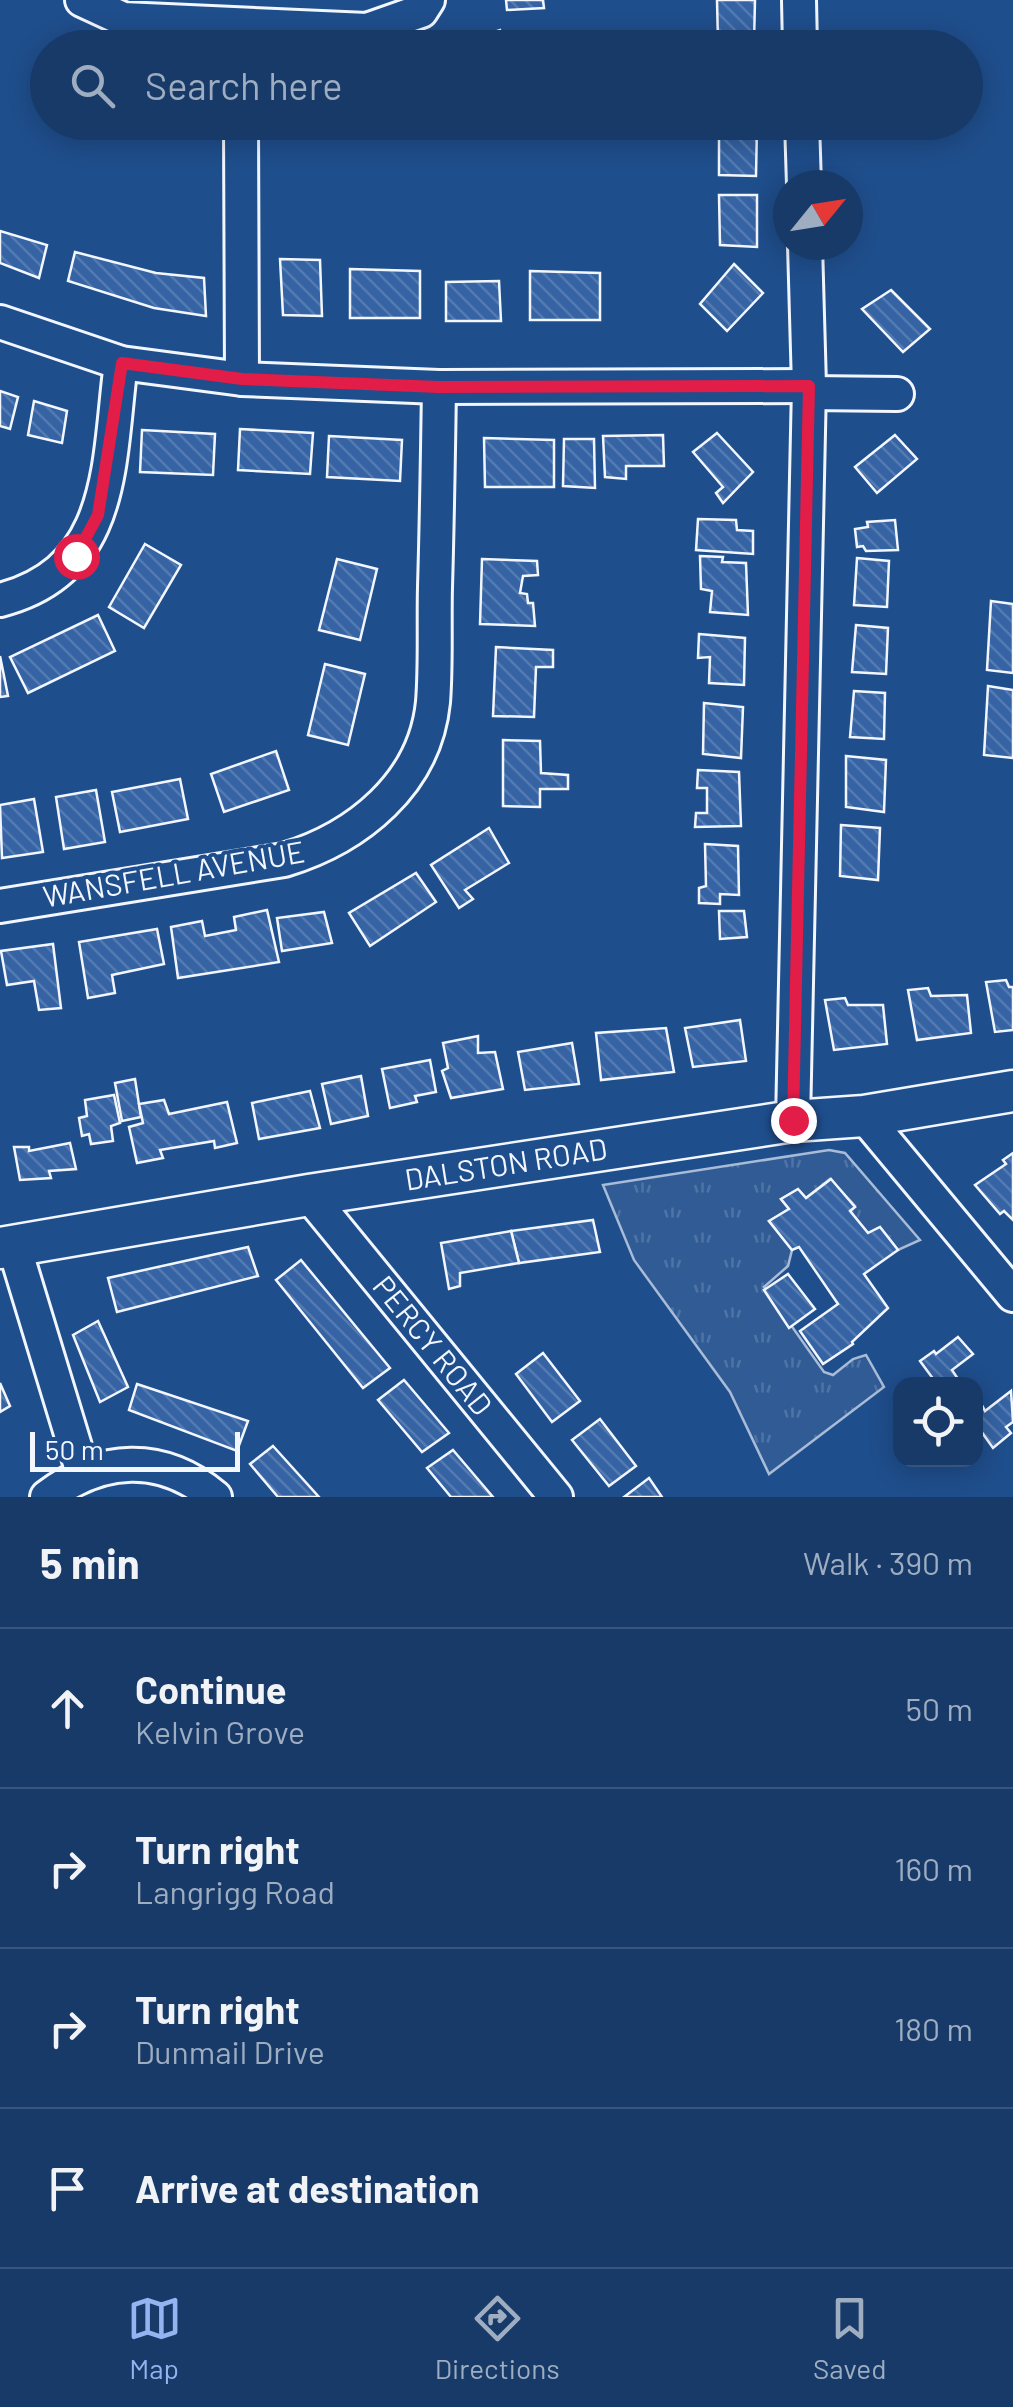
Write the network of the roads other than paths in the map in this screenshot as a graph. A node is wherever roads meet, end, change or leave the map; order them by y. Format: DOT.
graph roads {
  1 [pos="82,0"];
  2 [pos="428,0"];
  3 [pos="799,0"];
  4 [pos="199,30"];
  5 [pos="367,30"];
  6 [pos="800,30"];
  7 [pos="241,140"];
  8 [pos="803,140"];
  9 [pos="804,170"];
  10 [pos="805,260"];
  11 [pos="0,322"];
  12 [pos="122,363"];
  13 [pos="242,379"];
  14 [pos="439,387"];
  15 [pos="809,390"];
  16 [pos="896,394"];
  17 [pos="0,600"];
  18 [pos="0,906"];
  19 [pos="1013,1090"];
  20 [pos="864,1116"];
  21 [pos="793,1120"];
  22 [pos="309,1195"];
  23 [pos="7,1247"];
  24 [pos="1013,1296"];
  25 [pos="84,1473"];
  26 [pos="47,1497"];
  27 [pos="215,1497"];
  28 [pos="556,1497"];
  1 -- 4 [label="street"];
  2 -- 5 [label="street"];
  3 -- 6 [label="street"];
  7 -- 13 [label="street"];
  8 -- 9 [label="street"];
  10 -- 15 [label="street"];
  11 -- 12 [label="street"];
  12 -- 13 [label="street"];
  12 -- 17 [label="street"];
  13 -- 14 [label="street"];
  14 -- 15 [label="street"];
  14 -- 18 [label="street, WANSFELL AVENUE"];
  15 -- 16 [label="street"];
  15 -- 21 [label="street"];
  19 -- 20 [label="main road, DALSTON ROAD"];
  20 -- 21 [label="main road, DALSTON ROAD"];
  20 -- 24 [label="street"];
  21 -- 22 [label="main road, DALSTON ROAD"];
  22 -- 23 [label="main road, DALSTON ROAD"];
  22 -- 28 [label="street, PERCY ROAD"];
  23 -- 25 [label="street"];
  25 -- 26 [label="street"];
  25 -- 27 [label="street"];
}
